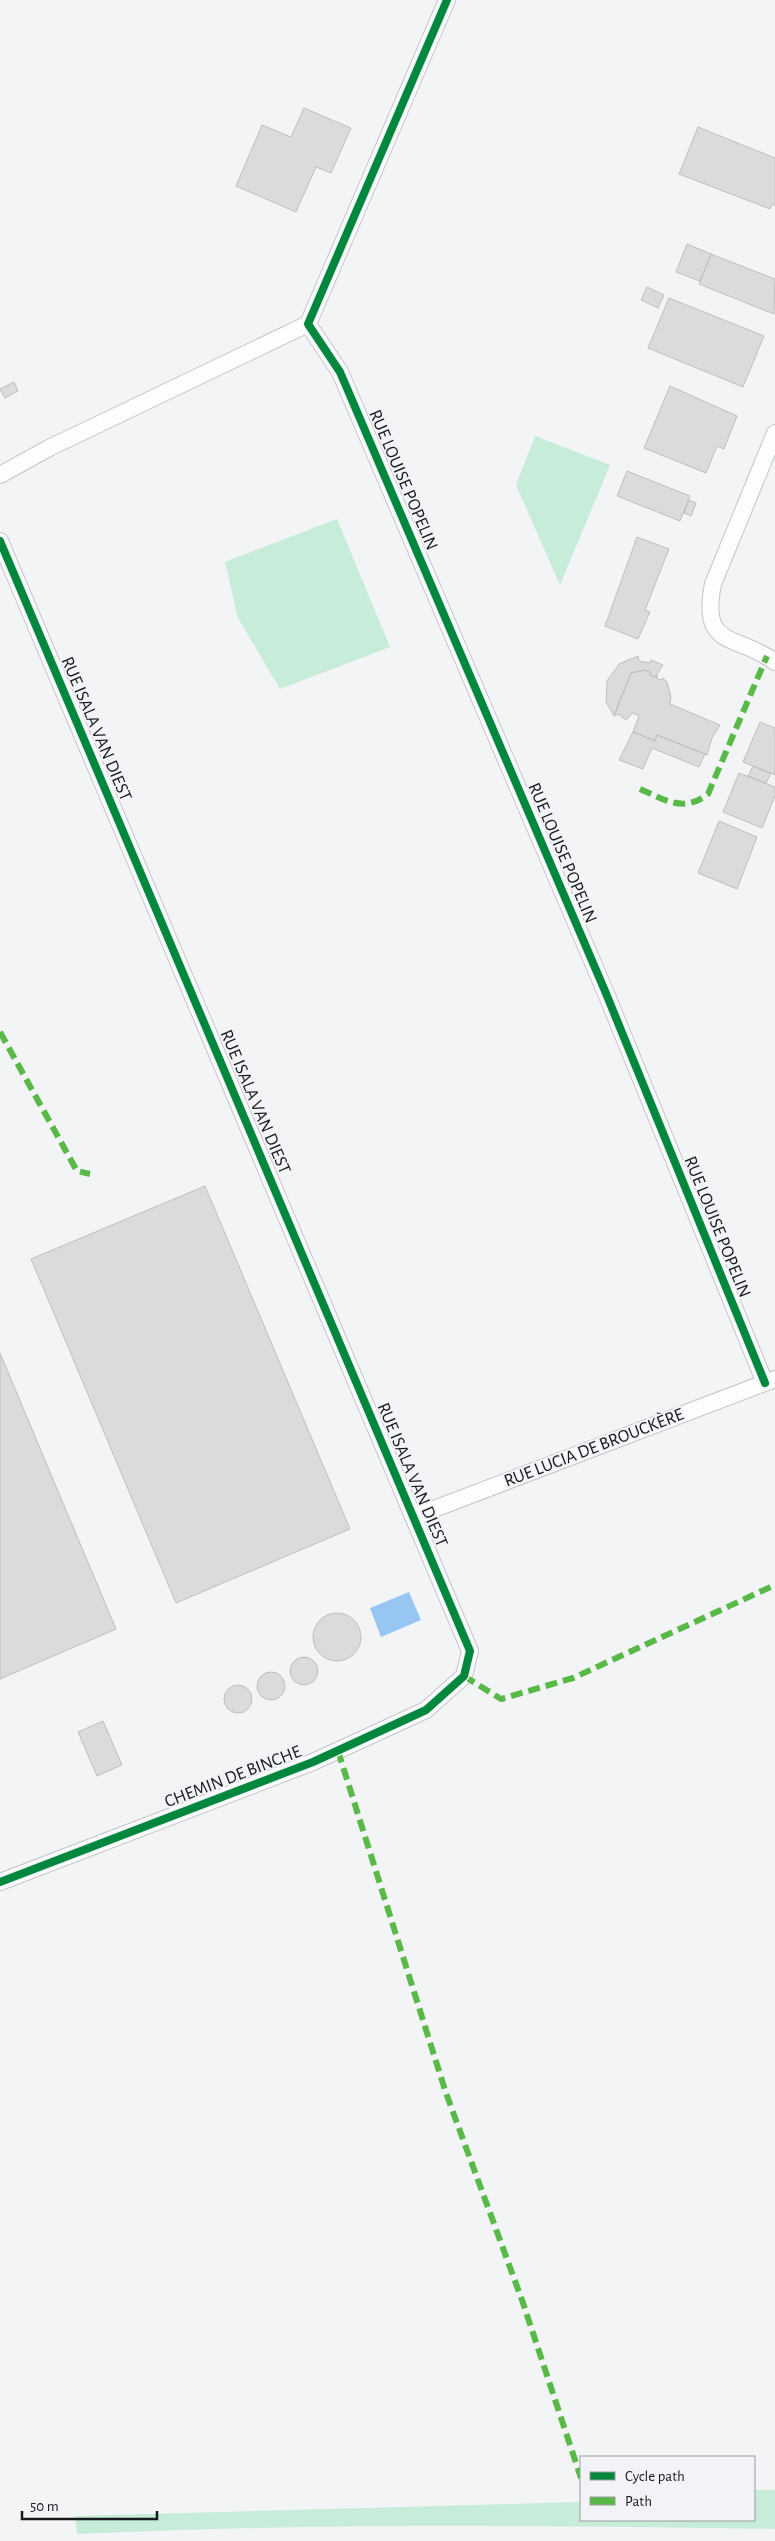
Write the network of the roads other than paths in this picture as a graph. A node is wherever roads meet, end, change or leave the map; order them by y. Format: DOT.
graph roads {
  1 [pos="447,0"];
  2 [pos="308,324"];
  3 [pos="775,433"];
  4 [pos="0,475"];
  5 [pos="0,541"];
  6 [pos="775,662"];
  7 [pos="770,1381"];
  8 [pos="413,1517"];
  9 [pos="464,1676"];
  10 [pos="0,1882"];
  1 -- 2 [label="street"];
  2 -- 4 [label="street"];
  2 -- 7 [label="street, RUE LOUISE POPELIN"];
  3 -- 6 [label="street"];
  5 -- 8 [label="street, RUE ISALA VAN DIEST"];
  7 -- 8 [label="street, RUE LUCIA DE BROUCKÈRE"];
  8 -- 9 [label="street, RUE ISALA VAN DIEST"];
  9 -- 10 [label="street, CHEMIN DE BINCHE"];
}
